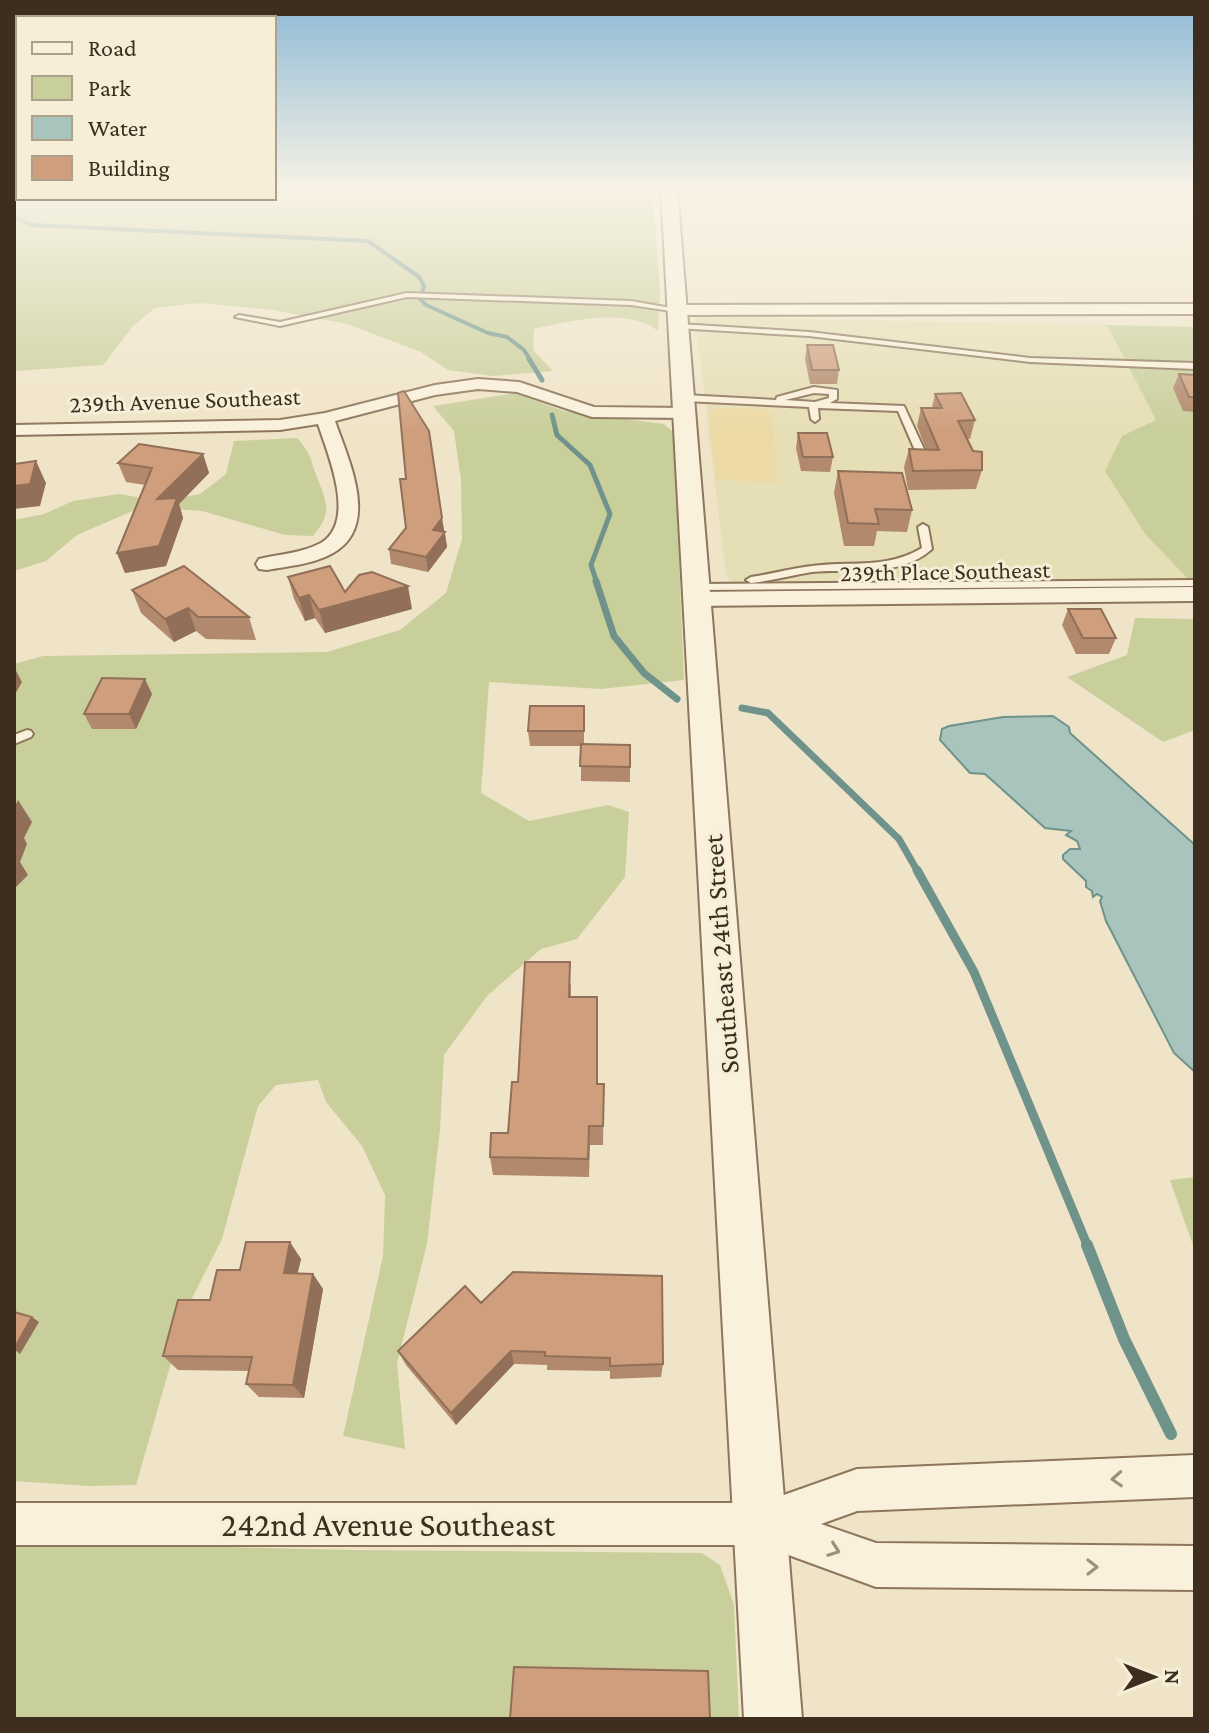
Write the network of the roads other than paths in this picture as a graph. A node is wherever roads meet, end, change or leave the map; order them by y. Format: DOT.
graph roads {
  1 [pos="675,270"];
  2 [pos="1195,309"];
  3 [pos="239,317"];
  4 [pos="678,318"];
  5 [pos="1195,366"];
  6 [pos="776,401"];
  7 [pos="684,406"];
  8 [pos="813,406"];
  9 [pos="325,418"];
  10 [pos="815,419"];
  11 [pos="14,430"];
  12 [pos="925,462"];
  13 [pos="923,527"];
  14 [pos="267,564"];
  15 [pos="1195,583"];
  16 [pos="696,589"];
  17 [pos="1195,594"];
  18 [pos="27,734"];
  19 [pos="14,740"];
  20 [pos="1195,1476"];
  21 [pos="14,1524"];
  22 [pos="761,1524"];
  23 [pos="1195,1568"];
  24 [pos="773,1719"];
  1 -- 4 [label="street, Southeast 24th Street"];
  2 -- 4 [label="street"];
  3 -- 4 [label="lane"];
  4 -- 5 [label="lane"];
  4 -- 7 [label="street, Southeast 24th Street"];
  6 -- 7 [label="lane"];
  6 -- 8 [label="lane"];
  6 -- 8 [label="lane"];
  7 -- 9 [label="street, 239th Avenue Southeast"];
  7 -- 16 [label="street, Southeast 24th Street"];
  8 -- 10 [label="lane"];
  8 -- 12 [label="lane"];
  9 -- 11 [label="street, 239th Avenue Southeast"];
  9 -- 14 [label="street"];
  13 -- 16 [label="lane"];
  15 -- 16 [label="lane"];
  16 -- 17 [label="street, 239th Place Southeast"];
  16 -- 22 [label="street, Southeast 24th Street"];
  18 -- 19 [label="lane"];
  20 -- 22 [label="street, 242nd Avenue Southeast, one-way"];
  21 -- 22 [label="street, 242nd Avenue Southeast"];
  22 -- 23 [label="street, 242nd Avenue Southeast, one-way"];
  22 -- 24 [label="street, Southeast 24th Street"];
}
